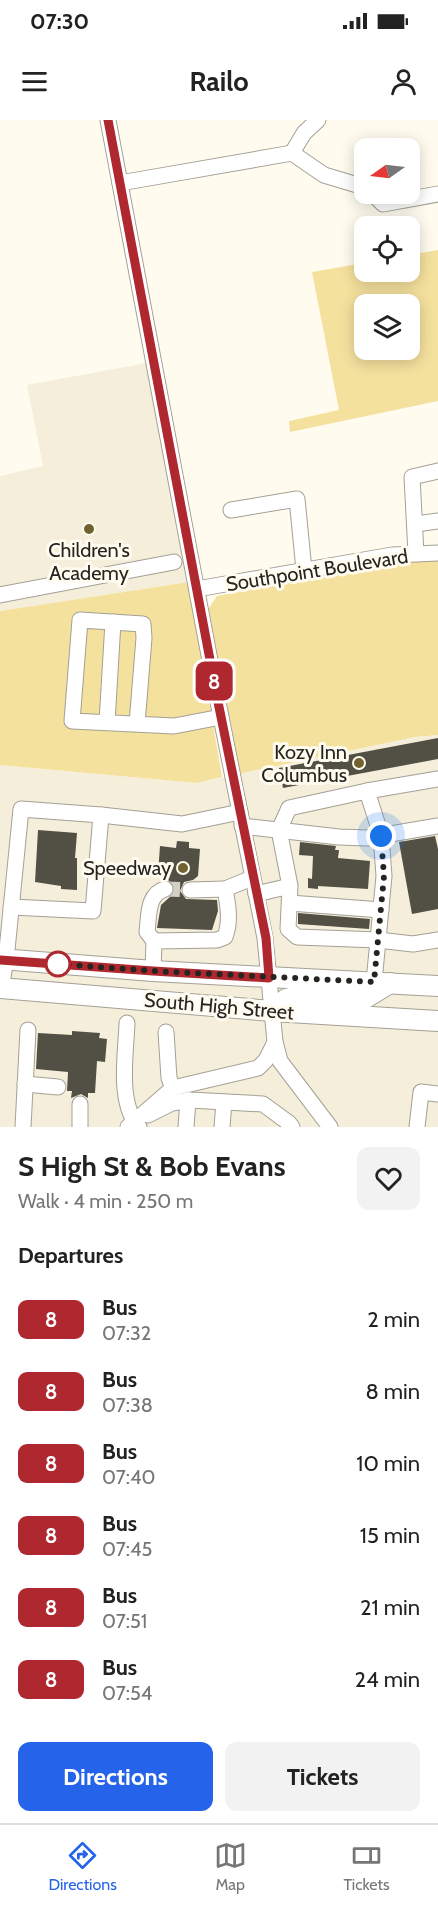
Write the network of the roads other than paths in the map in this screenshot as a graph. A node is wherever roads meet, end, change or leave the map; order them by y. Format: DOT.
graph roads {
  1 [pos="108,120"];
  2 [pos="318,120"];
  3 [pos="292,153"];
  4 [pos="120,183"];
  5 [pos="354,184"];
  6 [pos="438,194"];
  7 [pos="420,197"];
  8 [pos="438,471"];
  9 [pos="231,510"];
  10 [pos="438,521"];
  11 [pos="416,524"];
  12 [pos="438,553"];
  13 [pos="416,554"];
  14 [pos="174,562"];
  15 [pos="304,570"];
  16 [pos="197,589"];
  17 [pos="0,595"];
  18 [pos="113,622"];
  19 [pos="221,717"];
  20 [pos="107,722"];
  21 [pos="137,724"];
  22 [pos="438,779"];
  23 [pos="367,791"];
  24 [pos="101,815"];
  25 [pos="241,819"];
  26 [pos="438,826"];
  27 [pos="279,830"];
  28 [pos="381,836"];
  29 [pos="252,878"];
  30 [pos="290,886"];
  31 [pos="165,889"];
  32 [pos="189,890"];
  33 [pos="225,890"];
  34 [pos="256,894"];
  35 [pos="290,903"];
  36 [pos="11,907"];
  37 [pos="381,910"];
  38 [pos="438,939"];
  39 [pos="378,940"];
  40 [pos="154,941"];
  41 [pos="3,960"];
  42 [pos="153,971"];
  43 [pos="269,978"];
  44 [pos="382,982"];
  45 [pos="438,986"];
  46 [pos="1,988"];
  47 [pos="272,1011"];
  48 [pos="438,1021"];
  49 [pos="127,1023"];
  50 [pos="28,1030"];
  51 [pos="166,1032"];
  52 [pos="275,1042"];
  53 [pos="25,1084"];
  54 [pos="58,1087"];
  55 [pos="173,1088"];
  56 [pos="438,1094"];
  57 [pos="188,1100"];
  58 [pos="224,1102"];
  59 [pos="80,1104"];
  60 [pos="274,1119"];
  61 [pos="134,1125"];
  62 [pos="23,1127"];
  63 [pos="80,1127"];
  64 [pos="186,1127"];
  65 [pos="222,1127"];
  66 [pos="292,1127"];
  67 [pos="330,1127"];
  68 [pos="417,1127"];
  1 -- 4 [label="street"];
  2 -- 3 [label="street"];
  3 -- 4 [label="street"];
  3 -- 5 [label="street"];
  4 -- 16 [label="street"];
  6 -- 7 [label="street"];
  8 -- 11 [label="street"];
  9 -- 15 [label="street"];
  10 -- 11 [label="street"];
  11 -- 13 [label="street"];
  12 -- 13 [label="street, Southpoint Boulevard"];
  13 -- 15 [label="street, Southpoint Boulevard"];
  14 -- 17 [label="street"];
  15 -- 16 [label="street, Southpoint Boulevard"];
  16 -- 19 [label="street"];
  18 -- 20 [label="street"];
  18 -- 20 [label="street"];
  18 -- 21 [label="street"];
  19 -- 21 [label="street"];
  19 -- 25 [label="street"];
  20 -- 21 [label="street"];
  22 -- 23 [label="street"];
  23 -- 27 [label="street"];
  23 -- 28 [label="street"];
  24 -- 25 [label="street"];
  24 -- 36 [label="street"];
  24 -- 36 [label="street"];
  25 -- 27 [label="street"];
  25 -- 29 [label="street"];
  26 -- 28 [label="street"];
  27 -- 28 [label="street"];
  27 -- 30 [label="street"];
  28 -- 37 [label="street"];
  29 -- 33 [label="street"];
  29 -- 34 [label="street"];
  30 -- 34 [label="street"];
  30 -- 35 [label="street"];
  31 -- 40 [label="street"];
  32 -- 33 [label="street"];
  33 -- 40 [label="street"];
  34 -- 43 [label="street"];
  35 -- 37 [label="street"];
  35 -- 39 [label="street"];
  36 -- 41 [label="street"];
  37 -- 39 [label="street"];
  38 -- 39 [label="street"];
  39 -- 44 [label="street"];
  40 -- 42 [label="street"];
  41 -- 42 [label="main road, South High Street"];
  41 -- 46 [label="street"];
  42 -- 43 [label="main road, South High Street"];
  43 -- 44 [label="main road, South High Street"];
  43 -- 47 [label="street"];
  44 -- 45 [label="main road, South High Street"];
  44 -- 47 [label="main road"];
  46 -- 47 [label="main road, South High Street"];
  47 -- 48 [label="main road, South High Street"];
  47 -- 52 [label="street"];
  49 -- 61 [label="street"];
  50 -- 53 [label="street"];
  51 -- 55 [label="street"];
  52 -- 55 [label="street"];
  52 -- 67 [label="street"];
  53 -- 54 [label="street"];
  53 -- 62 [label="street"];
  55 -- 61 [label="street"];
  56 -- 68 [label="street"];
  57 -- 58 [label="street"];
  57 -- 61 [label="street"];
  57 -- 64 [label="street"];
  58 -- 60 [label="street"];
  58 -- 65 [label="street"];
  59 -- 63 [label="street"];
  60 -- 66 [label="street"];
}
